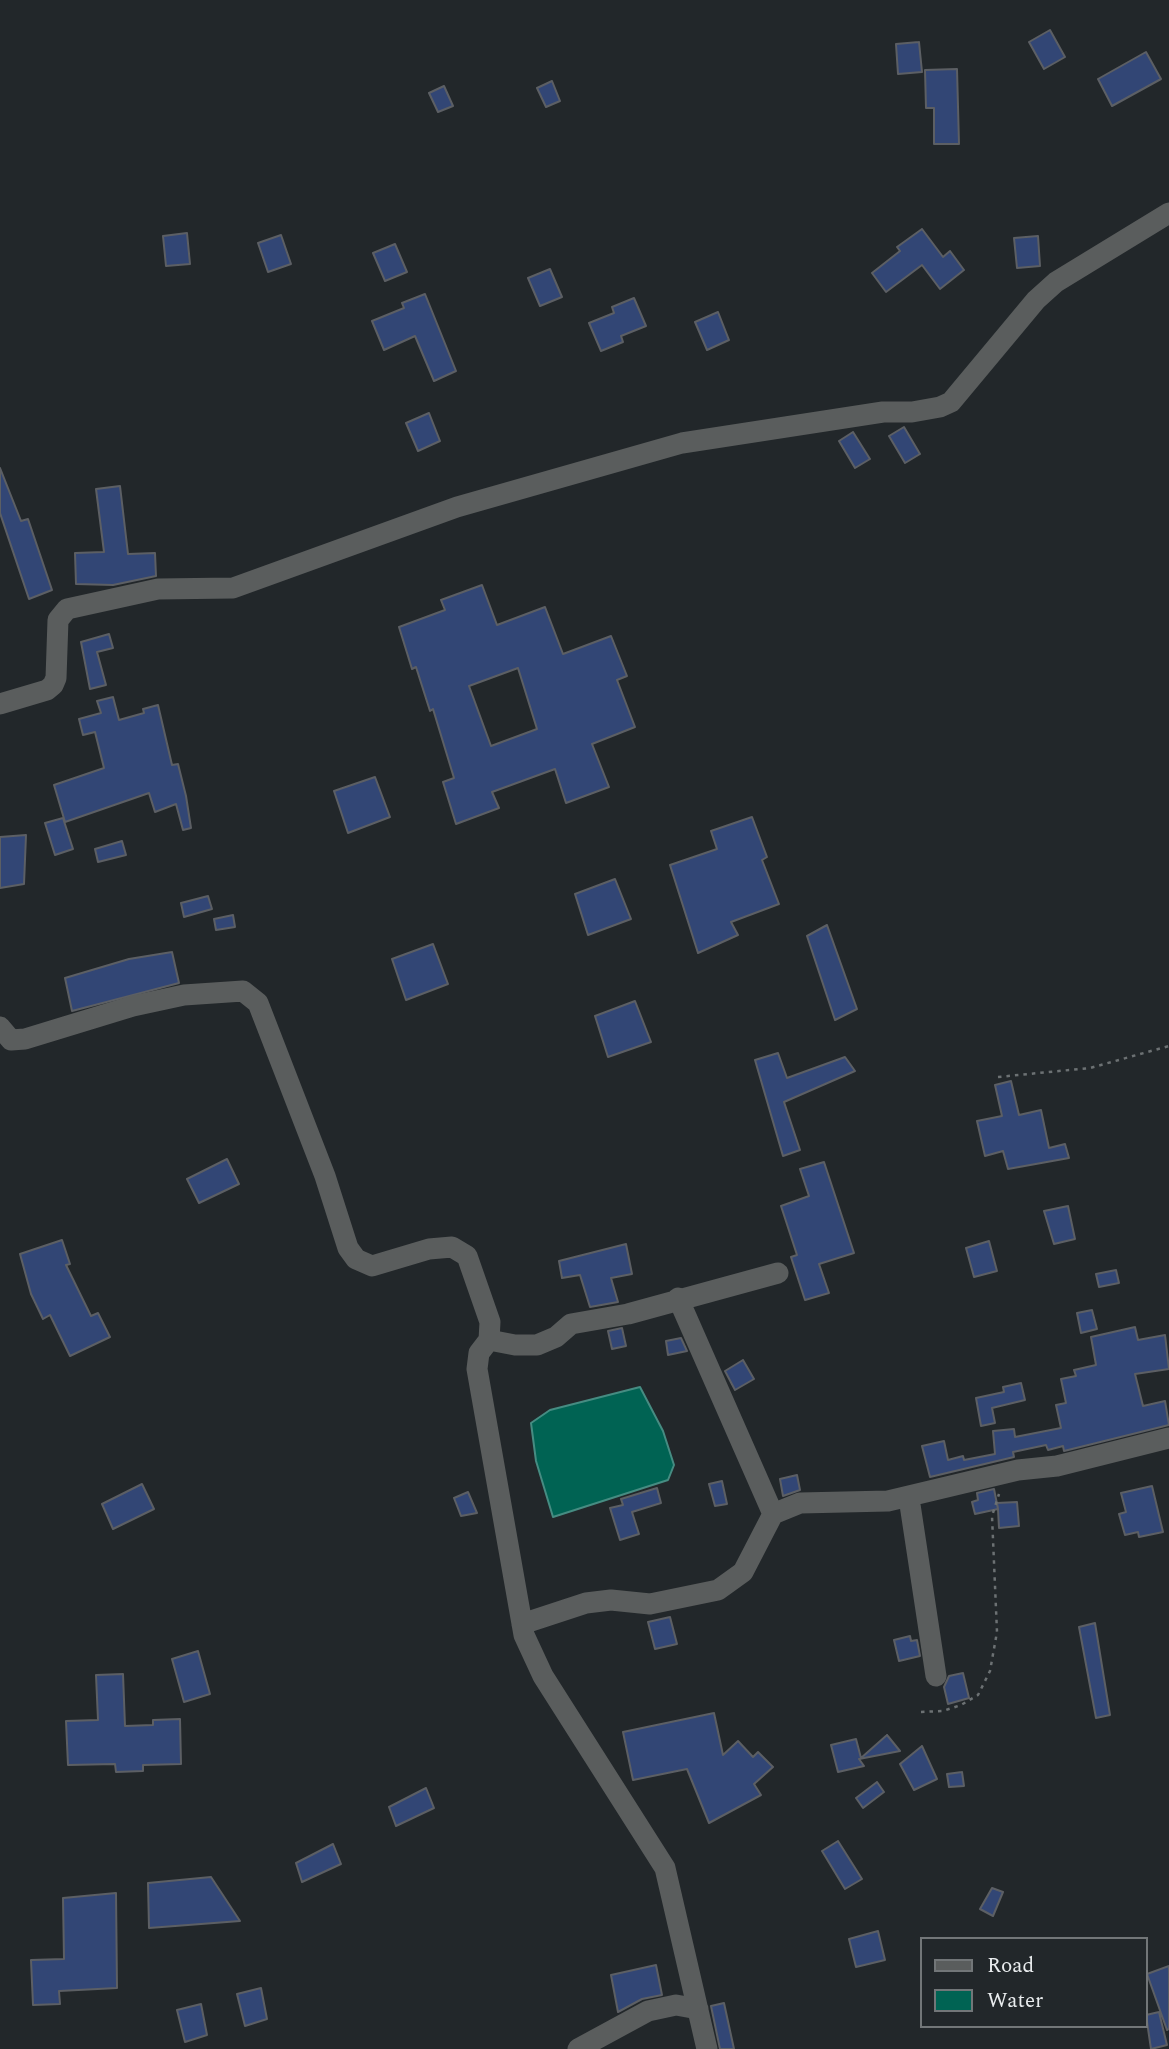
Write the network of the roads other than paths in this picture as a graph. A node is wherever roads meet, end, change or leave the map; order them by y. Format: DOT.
graph roads {
  1 [pos="1169,213"];
  2 [pos="0,704"];
  3 [pos="0,1027"];
  4 [pos="778,1273"];
  5 [pos="678,1298"];
  6 [pos="489,1340"];
  7 [pos="1169,1438"];
  8 [pos="909,1498"];
  9 [pos="773,1514"];
  10 [pos="522,1623"];
  11 [pos="936,1676"];
  12 [pos="698,2009"];
  13 [pos="578,2049"];
  14 [pos="707,2049"];
  1 -- 2 [label="street"];
  3 -- 6 [label="street"];
  4 -- 5 [label="street"];
  5 -- 6 [label="street"];
  5 -- 9 [label="street"];
  6 -- 10 [label="street"];
  7 -- 8 [label="street"];
  8 -- 9 [label="street"];
  8 -- 11 [label="street"];
  9 -- 10 [label="street"];
  10 -- 12 [label="street"];
  12 -- 13 [label="street"];
  12 -- 14 [label="street"];
}
